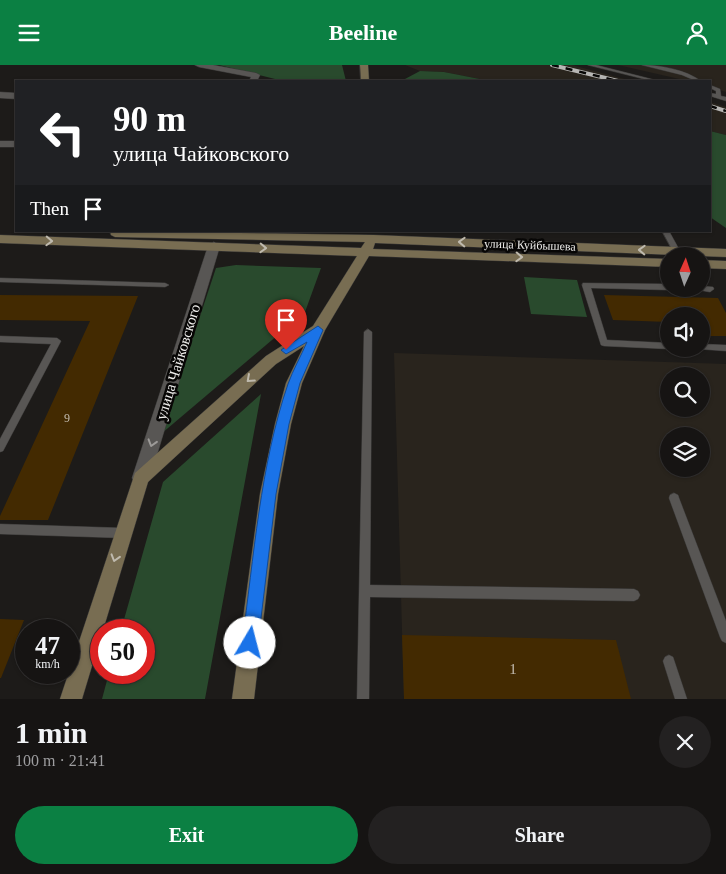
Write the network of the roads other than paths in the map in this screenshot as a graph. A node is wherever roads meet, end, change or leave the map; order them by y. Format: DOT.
graph roads {
  1 [pos="200,65"];
  2 [pos="590,65"];
  3 [pos="644,65"];
  4 [pos="364,66"];
  5 [pos="255,78"];
  6 [pos="366,80"];
  7 [pos="652,80"];
  8 [pos="697,80"];
  9 [pos="711,86"];
  10 [pos="711,94"];
  11 [pos="0,95"];
  12 [pos="15,96"];
  13 [pos="718,96"];
  14 [pos="726,99"];
  15 [pos="0,144"];
  16 [pos="15,144"];
  17 [pos="0,229"];
  18 [pos="15,230"];
  19 [pos="108,232"];
  20 [pos="666,232"];
  21 [pos="152,233"];
  22 [pos="374,235"];
  23 [pos="0,239"];
  24 [pos="214,247"];
  25 [pos="674,247"];
  26 [pos="660,250"];
  27 [pos="365,251"];
  28 [pos="710,252"];
  29 [pos="726,253"];
  30 [pos="660,263"];
  31 [pos="710,264"];
  32 [pos="726,265"];
  33 [pos="0,280"];
  34 [pos="165,285"];
  35 [pos="660,287"];
  36 [pos="318,330"];
  37 [pos="368,333"];
  38 [pos="0,339"];
  39 [pos="660,346"];
  40 [pos="710,347"];
  41 [pos="726,348"];
  42 [pos="0,448"];
  43 [pos="141,478"];
  44 [pos="674,497"];
  45 [pos="0,529"];
  46 [pos="122,533"];
  47 [pos="365,591"];
  48 [pos="634,595"];
  49 [pos="726,637"];
  50 [pos="669,661"];
  51 [pos="71,699"];
  52 [pos="243,699"];
  53 [pos="364,699"];
  54 [pos="681,699"];
  1 -- 5 [label="street"];
  2 -- 7 [label="lane"];
  3 -- 8 [label="lane"];
  4 -- 6 [label="main road"];
  9 -- 13 [label="lane"];
  10 -- 13 [label="lane"];
  11 -- 12 [label="street"];
  13 -- 14 [label="lane"];
  15 -- 16 [label="street"];
  17 -- 18 [label="main road"];
  19 -- 21 [label="main road, улица Куйбышева"];
  20 -- 25 [label="lane"];
  21 -- 22 [label="main road, улица Куйбышева"];
  26 -- 22 [label="main road, улица Куйбышева, one-way"];
  22 -- 27 [label="main road, улица Чайковского"];
  23 -- 24 [label="main road, улица Куйбышева, one-way"];
  24 -- 27 [label="main road, улица Куйбышева, one-way"];
  24 -- 43 [label="street, улица Чайковского, one-way"];
  27 -- 30 [label="main road, улица Куйбышева, one-way"];
  27 -- 36 [label="main road, улица Чайковского"];
  28 -- 29 [label="main road, улица Куйбышева"];
  31 -- 32 [label="main road"];
  33 -- 34 [label="lane"];
  35 -- 39 [label="lane"];
  36 -- 43 [label="main road, улица Чайковского, one-way"];
  36 -- 52 [label="main road, улица Чайковского"];
  37 -- 47 [label="lane"];
  38 -- 42 [label="lane"];
  40 -- 41 [label="lane"];
  43 -- 46 [label="main road, улица Чайковского"];
  44 -- 49 [label="lane"];
  45 -- 46 [label="lane"];
  46 -- 51 [label="main road, улица Чайковского, one-way"];
  47 -- 48 [label="lane"];
  47 -- 53 [label="lane"];
  50 -- 54 [label="lane"];
}
